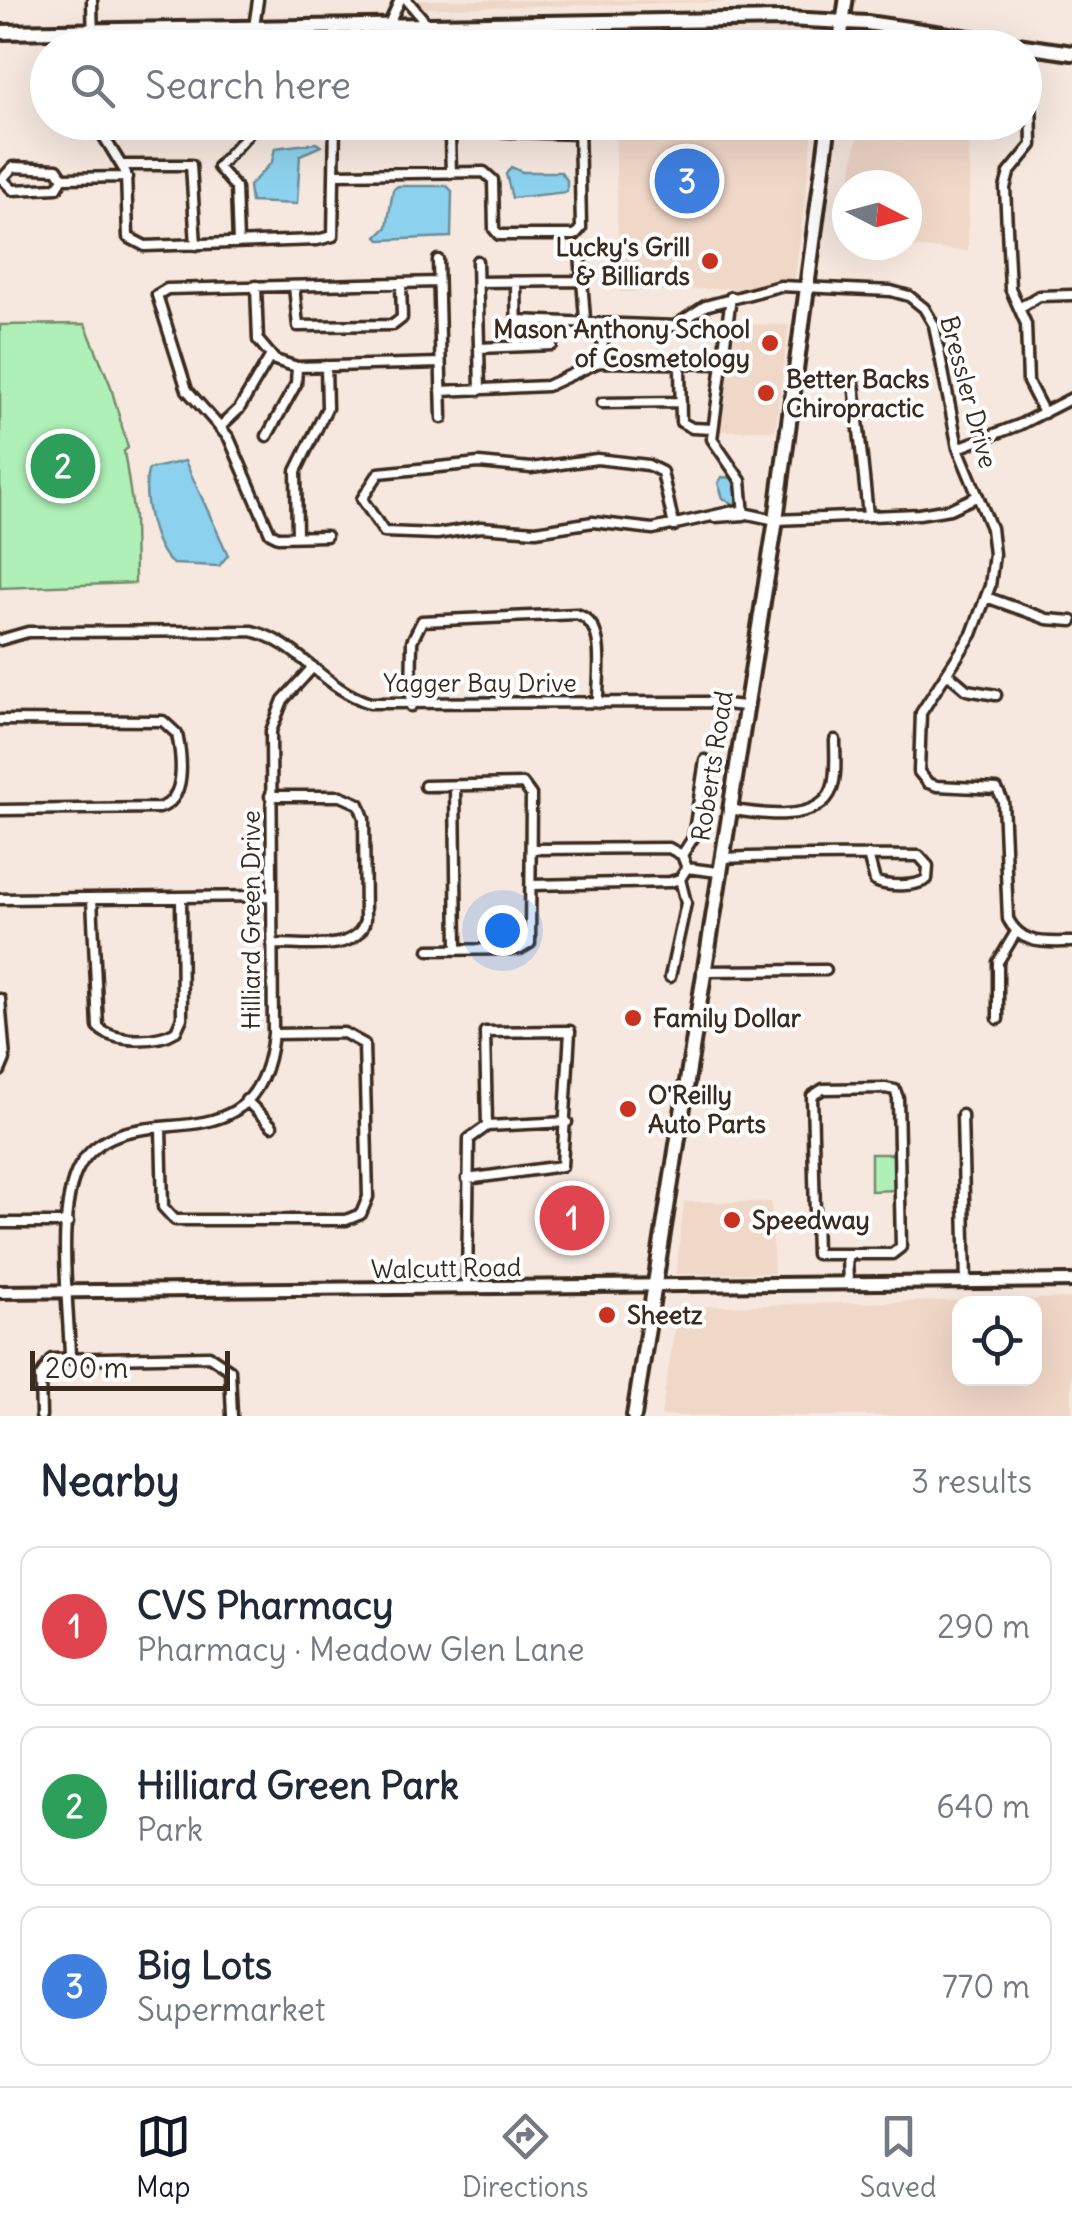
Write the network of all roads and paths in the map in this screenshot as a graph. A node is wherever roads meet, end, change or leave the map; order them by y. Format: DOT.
graph roads {
  1 [pos="92,0"];
  2 [pos="258,0"];
  3 [pos="404,0"];
  4 [pos="846,0"];
  5 [pos="844,21"];
  6 [pos="390,24"];
  7 [pos="427,24"];
  8 [pos="335,26"];
  9 [pos="254,27"];
  10 [pos="93,30"];
  11 [pos="335,30"];
  12 [pos="843,30"];
  13 [pos="911,30"];
  14 [pos="30,31"];
  15 [pos="0,32"];
  16 [pos="1042,48"];
  17 [pos="1072,53"];
  18 [pos="106,140"];
  19 [pos="242,140"];
  20 [pos="335,140"];
  21 [pos="450,140"];
  22 [pos="580,140"];
  23 [pos="827,140"];
  24 [pos="1032,140"];
  25 [pos="123,165"];
  26 [pos="450,172"];
  27 [pos="336,174"];
  28 [pos="126,177"];
  29 [pos="63,178"];
  30 [pos="238,242"];
  31 [pos="196,245"];
  32 [pos="580,254"];
  33 [pos="438,260"];
  34 [pos="477,260"];
  35 [pos="581,281"];
  36 [pos="438,282"];
  37 [pos="478,282"];
  38 [pos="516,282"];
  39 [pos="401,283"];
  40 [pos="256,286"];
  41 [pos="294,286"];
  42 [pos="807,287"];
  43 [pos="1072,295"];
  44 [pos="731,297"];
  45 [pos="1019,308"];
  46 [pos="516,320"];
  47 [pos="585,320"];
  48 [pos="606,327"];
  49 [pos="552,345"];
  50 [pos="517,346"];
  51 [pos="479,348"];
  52 [pos="270,356"];
  53 [pos="600,362"];
  54 [pos="440,363"];
  55 [pos="722,364"];
  56 [pos="680,365"];
  57 [pos="326,366"];
  58 [pos="297,367"];
  59 [pos="854,382"];
  60 [pos="480,390"];
  61 [pos="441,391"];
  62 [pos="1072,398"];
  63 [pos="680,402"];
  64 [pos="602,403"];
  65 [pos="1044,413"];
  66 [pos="442,418"];
  67 [pos="220,428"];
  68 [pos="712,429"];
  69 [pos="268,436"];
  70 [pos="958,448"];
  71 [pos="978,496"];
  72 [pos="744,515"];
  73 [pos="868,515"];
  74 [pos="776,520"];
  75 [pos="674,526"];
  76 [pos="296,536"];
  77 [pos="326,536"];
  78 [pos="986,597"];
  79 [pos="1072,621"];
  80 [pos="0,640"];
  81 [pos="313,668"];
  82 [pos="947,673"];
  83 [pos="996,695"];
  84 [pos="598,703"];
  85 [pos="411,706"];
  86 [pos="744,706"];
  87 [pos="0,720"];
  88 [pos="834,740"];
  89 [pos="705,760"];
  90 [pos="425,786"];
  91 [pos="455,786"];
  92 [pos="270,796"];
  93 [pos="728,809"];
  94 [pos="0,810"];
  95 [pos="532,848"];
  96 [pos="682,854"];
  97 [pos="868,855"];
  98 [pos="719,865"];
  99 [pos="686,868"];
  100 [pos="680,879"];
  101 [pos="532,885"];
  102 [pos="271,896"];
  103 [pos="181,897"];
  104 [pos="92,898"];
  105 [pos="0,899"];
  106 [pos="1016,932"];
  107 [pos="1072,942"];
  108 [pos="272,944"];
  109 [pos="428,950"];
  110 [pos="457,950"];
  111 [pos="826,970"];
  112 [pos="702,971"];
  113 [pos="670,977"];
  114 [pos="0,999"];
  115 [pos="998,1019"];
  116 [pos="273,1034"];
  117 [pos="0,1071"];
  118 [pos="246,1100"];
  119 [pos="962,1115"];
  120 [pos="567,1122"];
  121 [pos="272,1126"];
  122 [pos="487,1126"];
  123 [pos="161,1128"];
  124 [pos="468,1179"];
  125 [pos="0,1223"];
  126 [pos="68,1223"];
  127 [pos="847,1255"];
  128 [pos="1072,1281"];
  129 [pos="848,1284"];
  130 [pos="966,1284"];
  131 [pos="654,1286"];
  132 [pos="467,1288"];
  133 [pos="0,1292"];
  134 [pos="68,1292"];
  135 [pos="70,1358"];
  136 [pos="40,1416"];
  137 [pos="232,1416"];
  138 [pos="634,1416"];
  1 -- 10 [label="street"];
  2 -- 9 [label="street"];
  3 -- 6 [label="street"];
  3 -- 7 [label="street"];
  4 -- 5 [label="main road"];
  5 -- 7 [label="main road"];
  5 -- 12 [label="main road"];
  5 -- 13 [label="main road"];
  6 -- 7 [label="main road"];
  6 -- 8 [label="main road"];
  8 -- 9 [label="main road"];
  8 -- 11 [label="street"];
  9 -- 10 [label="main road"];
  14 -- 15 [label="main road"];
  16 -- 17 [label="main road"];
  18 -- 25 [label="street"];
  19 -- 30 [label="street"];
  20 -- 27 [label="street"];
  21 -- 26 [label="street"];
  22 -- 26 [label="street"];
  23 -- 42 [label="main road, Roberts Road"];
  24 -- 45 [label="street"];
  25 -- 28 [label="street"];
  25 -- 31 [label="street"];
  26 -- 27 [label="street"];
  27 -- 30 [label="street"];
  28 -- 29 [label="street"];
  28 -- 31 [label="street"];
  29 -- 29 [label="street"];
  30 -- 31 [label="street"];
  32 -- 35 [label="street"];
  33 -- 36 [label="street"];
  34 -- 37 [label="street"];
  35 -- 38 [label="street"];
  35 -- 47 [label="street"];
  36 -- 39 [label="street"];
  36 -- 54 [label="street"];
  37 -- 38 [label="street"];
  37 -- 51 [label="street"];
  38 -- 46 [label="street"];
  39 -- 41 [label="street"];
  39 -- 41 [label="street"];
  40 -- 41 [label="street"];
  40 -- 52 [label="street"];
  40 -- 67 [label="street"];
  42 -- 44 [label="street, Bressler Drive"];
  42 -- 70 [label="street, Bressler Drive"];
  42 -- 74 [label="main road, Roberts Road"];
  43 -- 45 [label="street"];
  44 -- 48 [label="street, Bressler Drive"];
  44 -- 55 [label="street"];
  45 -- 65 [label="street"];
  46 -- 47 [label="street, Bressler Drive"];
  46 -- 50 [label="street"];
  47 -- 48 [label="street, Bressler Drive"];
  48 -- 53 [label="street"];
  49 -- 50 [label="street"];
  50 -- 51 [label="street"];
  51 -- 60 [label="street"];
  52 -- 58 [label="street"];
  52 -- 67 [label="street"];
  53 -- 56 [label="street"];
  53 -- 60 [label="street"];
  54 -- 57 [label="street"];
  54 -- 61 [label="street"];
  55 -- 56 [label="street"];
  55 -- 68 [label="street"];
  56 -- 63 [label="street"];
  57 -- 58 [label="street"];
  57 -- 76 [label="street"];
  58 -- 69 [label="street"];
  59 -- 73 [label="street"];
  60 -- 61 [label="street"];
  61 -- 66 [label="street"];
  62 -- 65 [label="street"];
  63 -- 64 [label="street"];
  63 -- 68 [label="street"];
  65 -- 70 [label="street"];
  67 -- 76 [label="street"];
  68 -- 72 [label="street"];
  70 -- 71 [label="street, Bressler Drive"];
  71 -- 73 [label="street"];
  71 -- 78 [label="street, Bressler Drive"];
  72 -- 74 [label="street"];
  72 -- 75 [label="street"];
  73 -- 74 [label="street"];
  74 -- 86 [label="main road, Roberts Road"];
  75 -- 75 [label="street"];
  76 -- 77 [label="street"];
  78 -- 79 [label="street"];
  78 -- 82 [label="street, Bressler Drive"];
  80 -- 81 [label="street, Yagger Bay Drive"];
  81 -- 85 [label="street, Yagger Bay Drive"];
  81 -- 92 [label="street, Hilliard Green Drive"];
  82 -- 83 [label="street"];
  82 -- 106 [label="street, Bressler Drive"];
  84 -- 85 [label="street, Yagger Bay Drive"];
  84 -- 85 [label="street"];
  84 -- 86 [label="street, Yagger Bay Drive"];
  86 -- 93 [label="main road, Roberts Road"];
  87 -- 94 [label="street"];
  88 -- 93 [label="street"];
  89 -- 96 [label="street"];
  90 -- 91 [label="street"];
  91 -- 95 [label="street"];
  91 -- 110 [label="street"];
  92 -- 102 [label="street, Hilliard Green Drive"];
  92 -- 108 [label="street"];
  93 -- 98 [label="main road, Roberts Road"];
  95 -- 96 [label="street"];
  95 -- 101 [label="street"];
  96 -- 99 [label="street"];
  97 -- 97 [label="street"];
  97 -- 98 [label="street"];
  98 -- 99 [label="street"];
  98 -- 112 [label="main road, Roberts Road"];
  99 -- 100 [label="street"];
  100 -- 101 [label="street"];
  100 -- 113 [label="street"];
  101 -- 110 [label="street"];
  102 -- 103 [label="street"];
  102 -- 108 [label="street, Hilliard Green Drive"];
  103 -- 104 [label="street"];
  103 -- 104 [label="street"];
  104 -- 105 [label="street"];
  106 -- 107 [label="street"];
  106 -- 115 [label="street"];
  108 -- 116 [label="street, Hilliard Green Drive"];
  109 -- 110 [label="street"];
  111 -- 112 [label="street"];
  112 -- 131 [label="main road, Roberts Road"];
  114 -- 117 [label="street"];
  116 -- 118 [label="street, Hilliard Green Drive"];
  116 -- 123 [label="street"];
  118 -- 121 [label="street"];
  118 -- 123 [label="street"];
  119 -- 130 [label="street"];
  120 -- 122 [label="street"];
  120 -- 122 [label="street"];
  120 -- 124 [label="street"];
  122 -- 124 [label="street"];
  123 -- 126 [label="street"];
  124 -- 132 [label="street"];
  125 -- 126 [label="street"];
  126 -- 134 [label="street"];
  127 -- 127 [label="street"];
  127 -- 129 [label="street"];
  128 -- 130 [label="street, Walcutt Road"];
  129 -- 130 [label="street, Walcutt Road"];
  129 -- 131 [label="street, Walcutt Road"];
  131 -- 132 [label="street, Walcutt Road"];
  131 -- 138 [label="main road, Roberts Road"];
  132 -- 134 [label="street, Walcutt Road"];
  133 -- 134 [label="street, Walcutt Road"];
  134 -- 135 [label="street"];
  135 -- 136 [label="street"];
  135 -- 137 [label="street"];
}
